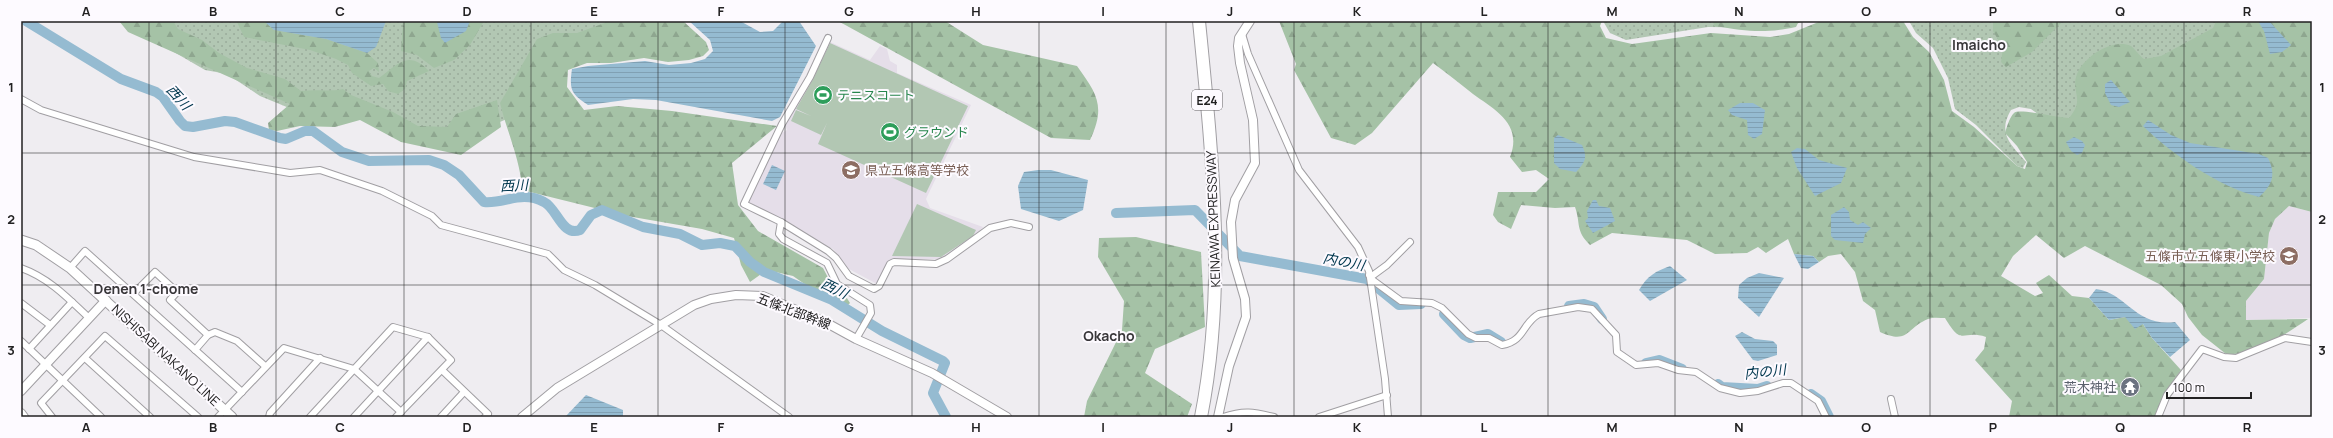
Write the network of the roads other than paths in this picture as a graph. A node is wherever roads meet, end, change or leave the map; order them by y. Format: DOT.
graph roads {
  1 [pos="1199,21"];
  2 [pos="1250,21"];
  3 [pos="1242,34"];
  4 [pos="828,38"];
  5 [pos="1238,46"];
  6 [pos="1248,54"];
  7 [pos="21,99"];
  8 [pos="781,222"];
  9 [pos="1029,227"];
  10 [pos="21,240"];
  11 [pos="1410,242"];
  12 [pos="21,268"];
  13 [pos="70,268"];
  14 [pos="1370,277"];
  15 [pos="134,293"];
  16 [pos="106,300"];
  17 [pos="72,302"];
  18 [pos="21,303"];
  19 [pos="89,318"];
  20 [pos="660,325"];
  21 [pos="50,326"];
  22 [pos="208,335"];
  23 [pos="428,337"];
  24 [pos="856,339"];
  25 [pos="21,341"];
  26 [pos="2312,342"];
  27 [pos="29,349"];
  28 [pos="195,350"];
  29 [pos="85,358"];
  30 [pos="320,358"];
  31 [pos="46,365"];
  32 [pos="265,366"];
  33 [pos="354,369"];
  34 [pos="442,370"];
  35 [pos="63,380"];
  36 [pos="21,391"];
  37 [pos="378,391"];
  38 [pos="242,392"];
  39 [pos="464,392"];
  40 [pos="1387,396"];
  41 [pos="1890,399"];
  42 [pos="225,410"];
  43 [pos="21,412"];
  44 [pos="398,415"];
  45 [pos="24,417"];
  46 [pos="52,417"];
  47 [pos="102,417"];
  48 [pos="150,417"];
  49 [pos="198,417"];
  50 [pos="218,417"];
  51 [pos="232,417"];
  52 [pos="270,417"];
  53 [pos="310,417"];
  54 [pos="354,417"];
  55 [pos="441,417"];
  56 [pos="485,417"];
  57 [pos="522,417"];
  58 [pos="789,417"];
  59 [pos="1007,417"];
  60 [pos="1201,417"];
  61 [pos="1218,417"];
  62 [pos="1223,417"];
  63 [pos="1274,417"];
  64 [pos="1319,417"];
  65 [pos="1388,417"];
  66 [pos="1826,417"];
  67 [pos="1894,417"];
  68 [pos="2158,417"];
  1 -- 60 [label="highway, KEINAWA EXPRESSWAY / E24"];
  2 -- 3 [label="street"];
  3 -- 5 [label="street"];
  3 -- 6 [label="street"];
  4 -- 8 [label="street"];
  5 -- 6 [label="street"];
  5 -- 61 [label="street"];
  6 -- 14 [label="street"];
  7 -- 20 [label="street"];
  8 -- 9 [label="street"];
  8 -- 24 [label="street"];
  10 -- 13 [label="main road, NISHISABI NAKANO LINE"];
  11 -- 14 [label="street"];
  12 -- 17 [label="street"];
  13 -- 15 [label="street"];
  13 -- 16 [label="main road, NISHISABI NAKANO LINE"];
  14 -- 40 [label="street"];
  14 -- 66 [label="street"];
  15 -- 22 [label="street"];
  15 -- 28 [label="street"];
  16 -- 19 [label="street"];
  16 -- 42 [label="main road, NISHISABI NAKANO LINE"];
  17 -- 19 [label="street"];
  17 -- 21 [label="street"];
  18 -- 21 [label="street"];
  19 -- 31 [label="street"];
  20 -- 24 [label="street, 五條北部幹線"];
  20 -- 57 [label="street, 五條北部幹線"];
  20 -- 58 [label="street"];
  21 -- 27 [label="street"];
  22 -- 28 [label="street"];
  22 -- 32 [label="street"];
  23 -- 33 [label="street"];
  23 -- 34 [label="street"];
  23 -- 37 [label="street"];
  24 -- 59 [label="street, 五條北部幹線"];
  25 -- 27 [label="street"];
  26 -- 68 [label="street"];
  27 -- 31 [label="street"];
  28 -- 38 [label="street"];
  29 -- 35 [label="street"];
  29 -- 48 [label="street"];
  29 -- 49 [label="street"];
  30 -- 32 [label="street"];
  30 -- 33 [label="street"];
  30 -- 52 [label="street"];
  31 -- 35 [label="street"];
  31 -- 36 [label="street"];
  32 -- 38 [label="street"];
  33 -- 37 [label="street"];
  33 -- 53 [label="street"];
  34 -- 39 [label="street"];
  34 -- 44 [label="street"];
  35 -- 46 [label="street"];
  35 -- 47 [label="street"];
  37 -- 44 [label="street"];
  37 -- 54 [label="street"];
  38 -- 42 [label="street"];
  39 -- 55 [label="street"];
  39 -- 56 [label="street"];
  40 -- 64 [label="street"];
  40 -- 65 [label="street"];
  41 -- 67 [label="street"];
  42 -- 50 [label="street"];
  42 -- 51 [label="main road, NISHISABI NAKANO LINE"];
  43 -- 45 [label="street"];
  62 -- 63 [label="street"];
}
